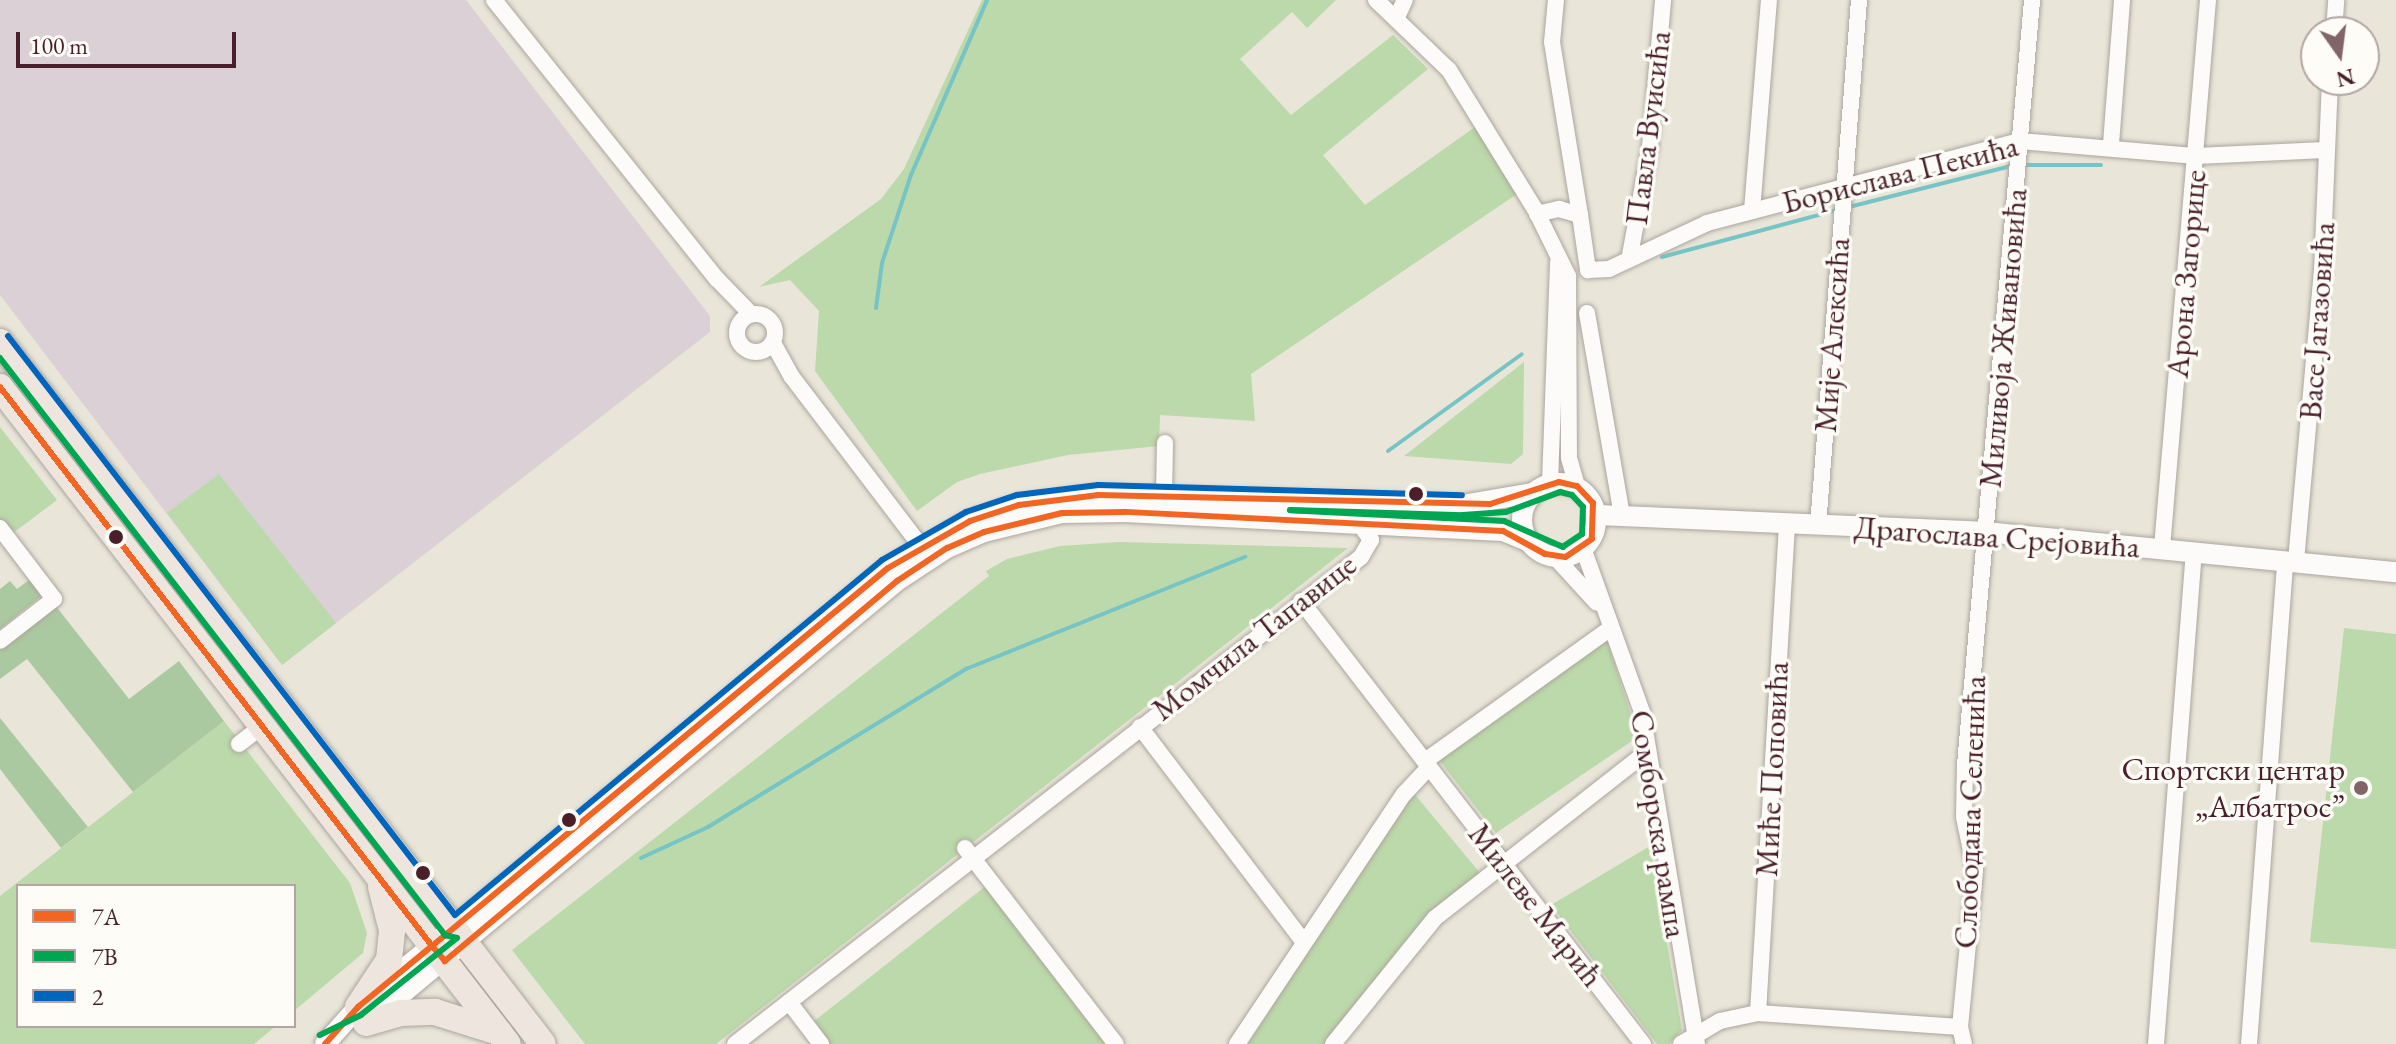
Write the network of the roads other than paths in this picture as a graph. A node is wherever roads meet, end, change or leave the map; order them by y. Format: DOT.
graph roads {
  1 [pos="494,0"];
  2 [pos="1376,0"];
  3 [pos="1405,0"];
  4 [pos="1556,0"];
  5 [pos="1663,0"];
  6 [pos="1769,0"];
  7 [pos="1859,0"];
  8 [pos="2032,0"];
  9 [pos="2122,0"];
  10 [pos="2208,0"];
  11 [pos="1396,19"];
  12 [pos="2329,96"];
  13 [pos="2020,141"];
  14 [pos="2111,144"];
  15 [pos="2325,150"];
  16 [pos="2196,156"];
  17 [pos="1842,203"];
  18 [pos="1752,211"];
  19 [pos="1537,214"];
  20 [pos="1580,215"];
  21 [pos="1630,255"];
  22 [pos="1558,262"];
  23 [pos="1587,313"];
  24 [pos="746,318"];
  25 [pos="0,342"];
  26 [pos="769,346"];
  27 [pos="0,387"];
  28 [pos="1165,443"];
  29 [pos="93,463"];
  30 [pos="71,479"];
  31 [pos="1577,486"];
  32 [pos="1541,488"];
  33 [pos="1164,495"];
  34 [pos="1597,515"];
  35 [pos="1622,516"];
  36 [pos="1360,524"];
  37 [pos="1787,525"];
  38 [pos="1412,526"];
  39 [pos="1818,526"];
  40 [pos="0,528"];
  41 [pos="1985,532"];
  42 [pos="1528,541"];
  43 [pos="1366,546"];
  44 [pos="1583,548"];
  45 [pos="2162,548"];
  46 [pos="926,552"];
  47 [pos="2194,552"];
  48 [pos="1555,557"];
  49 [pos="2291,561"];
  50 [pos="2396,572"];
  51 [pos="1301,601"];
  52 [pos="1603,610"];
  53 [pos="1611,628"];
  54 [pos="0,641"];
  55 [pos="261,727"];
  56 [pos="1140,727"];
  57 [pos="239,744"];
  58 [pos="1648,751"];
  59 [pos="1427,764"];
  60 [pos="969,853"];
  61 [pos="1502,862"];
  62 [pos="378,876"];
  63 [pos="460,936"];
  64 [pos="1303,941"];
  65 [pos="438,954"];
  66 [pos="789,1002"];
  67 [pos="1758,1013"];
  68 [pos="362,1015"];
  69 [pos="1960,1027"];
  70 [pos="504,1038"];
  71 [pos="1690,1041"];
  72 [pos="325,1044"];
  73 [pos="543,1044"];
  74 [pos="735,1044"];
  75 [pos="821,1044"];
  76 [pos="1116,1044"];
  77 [pos="1237,1044"];
  78 [pos="1333,1044"];
  79 [pos="1643,1044"];
  80 [pos="1964,1044"];
  81 [pos="2156,1044"];
  82 [pos="2249,1044"];
  1 -- 24 [label="street"];
  2 -- 11 [label="street"];
  3 -- 11 [label="street"];
  4 -- 20 [label="street"];
  5 -- 21 [label="street, Павла Вуисића"];
  6 -- 18 [label="street"];
  7 -- 17 [label="street, Мије Алексића"];
  8 -- 13 [label="street, Миливоја Живановића"];
  9 -- 14 [label="street"];
  10 -- 16 [label="street, Арона Загорице"];
  11 -- 19 [label="street"];
  12 -- 15 [label="street, Васе Јагазовића"];
  13 -- 14 [label="street, Борислава Пекића"];
  13 -- 17 [label="street, Борислава Пекића"];
  13 -- 41 [label="street, Миливоја Живановића"];
  14 -- 16 [label="street, Борислава Пекића"];
  15 -- 16 [label="street, Борислава Пекића"];
  15 -- 49 [label="street, Васе Јагазовића"];
  16 -- 45 [label="street, Арона Загорице"];
  17 -- 18 [label="street, Борислава Пекића"];
  17 -- 39 [label="street, Мије Алексића"];
  18 -- 21 [label="street, Борислава Пекића"];
  19 -- 20 [label="street"];
  19 -- 22 [label="street"];
  20 -- 21 [label="street, Борислава Пекића"];
  22 -- 31 [label="street"];
  22 -- 32 [label="street"];
  23 -- 35 [label="street"];
  24 -- 26 [label="street"];
  24 -- 26 [label="street"];
  25 -- 29 [label="main road"];
  26 -- 46 [label="street"];
  27 -- 30 [label="main road"];
  28 -- 33 [label="street"];
  29 -- 30 [label="main road"];
  29 -- 63 [label="main road"];
  30 -- 55 [label="main road"];
  31 -- 32 [label="street"];
  31 -- 34 [label="street"];
  32 -- 33 [label="street"];
  32 -- 42 [label="street"];
  33 -- 46 [label="street"];
  34 -- 35 [label="street, Драгослава Срејовића"];
  34 -- 44 [label="street"];
  35 -- 37 [label="street, Драгослава Срејовића"];
  36 -- 38 [label="street"];
  36 -- 43 [label="street"];
  36 -- 46 [label="street"];
  37 -- 39 [label="street, Драгослава Срејовића"];
  37 -- 67 [label="street, Миће Поповића"];
  38 -- 42 [label="street"];
  38 -- 43 [label="street, Момчила Тапавице"];
  39 -- 41 [label="street, Драгослава Срејовића"];
  40 -- 54 [label="street"];
  41 -- 45 [label="street, Драгослава Срејовића"];
  41 -- 69 [label="street, Слободана Селенића"];
  42 -- 48 [label="street"];
  43 -- 51 [label="street, Момчила Тапавице"];
  44 -- 48 [label="street"];
  44 -- 52 [label="street, Сомборска рампа"];
  45 -- 47 [label="street, Драгослава Срејовића"];
  46 -- 63 [label="street"];
  47 -- 49 [label="street, Драгослава Срејовића"];
  47 -- 81 [label="street"];
  48 -- 52 [label="street, Сомборска рампа"];
  49 -- 50 [label="street, Драгослава Срејовића"];
  49 -- 82 [label="street, Васе Јагазовића"];
  51 -- 56 [label="street, Момчила Тапавице"];
  51 -- 59 [label="street, Милеве Марић"];
  52 -- 53 [label="street, Сомборска рампа"];
  53 -- 58 [label="street, Сомборска рампа"];
  53 -- 59 [label="street"];
  55 -- 57 [label="street"];
  55 -- 62 [label="main road"];
  56 -- 60 [label="street, Момчила Тапавице"];
  56 -- 64 [label="street, Момчила Тапавице"];
  58 -- 61 [label="street"];
  58 -- 71 [label="street, Сомборска рампа"];
  59 -- 61 [label="street, Милеве Марић"];
  59 -- 64 [label="street"];
  60 -- 66 [label="street, Момчила Тапавице"];
  60 -- 76 [label="street"];
  61 -- 78 [label="street"];
  61 -- 79 [label="street, Милеве Марић"];
  62 -- 65 [label="main road"];
  62 -- 68 [label="main road"];
  63 -- 65 [label="street"];
  63 -- 73 [label="main road"];
  64 -- 77 [label="street"];
  65 -- 68 [label="street"];
  65 -- 70 [label="main road"];
  66 -- 74 [label="street, Момчила Тапавице"];
  66 -- 75 [label="street"];
  67 -- 69 [label="street"];
  67 -- 71 [label="street"];
  68 -- 70 [label="main road"];
  68 -- 72 [label="street"];
  69 -- 80 [label="street, Слободана Селенића"];
}
